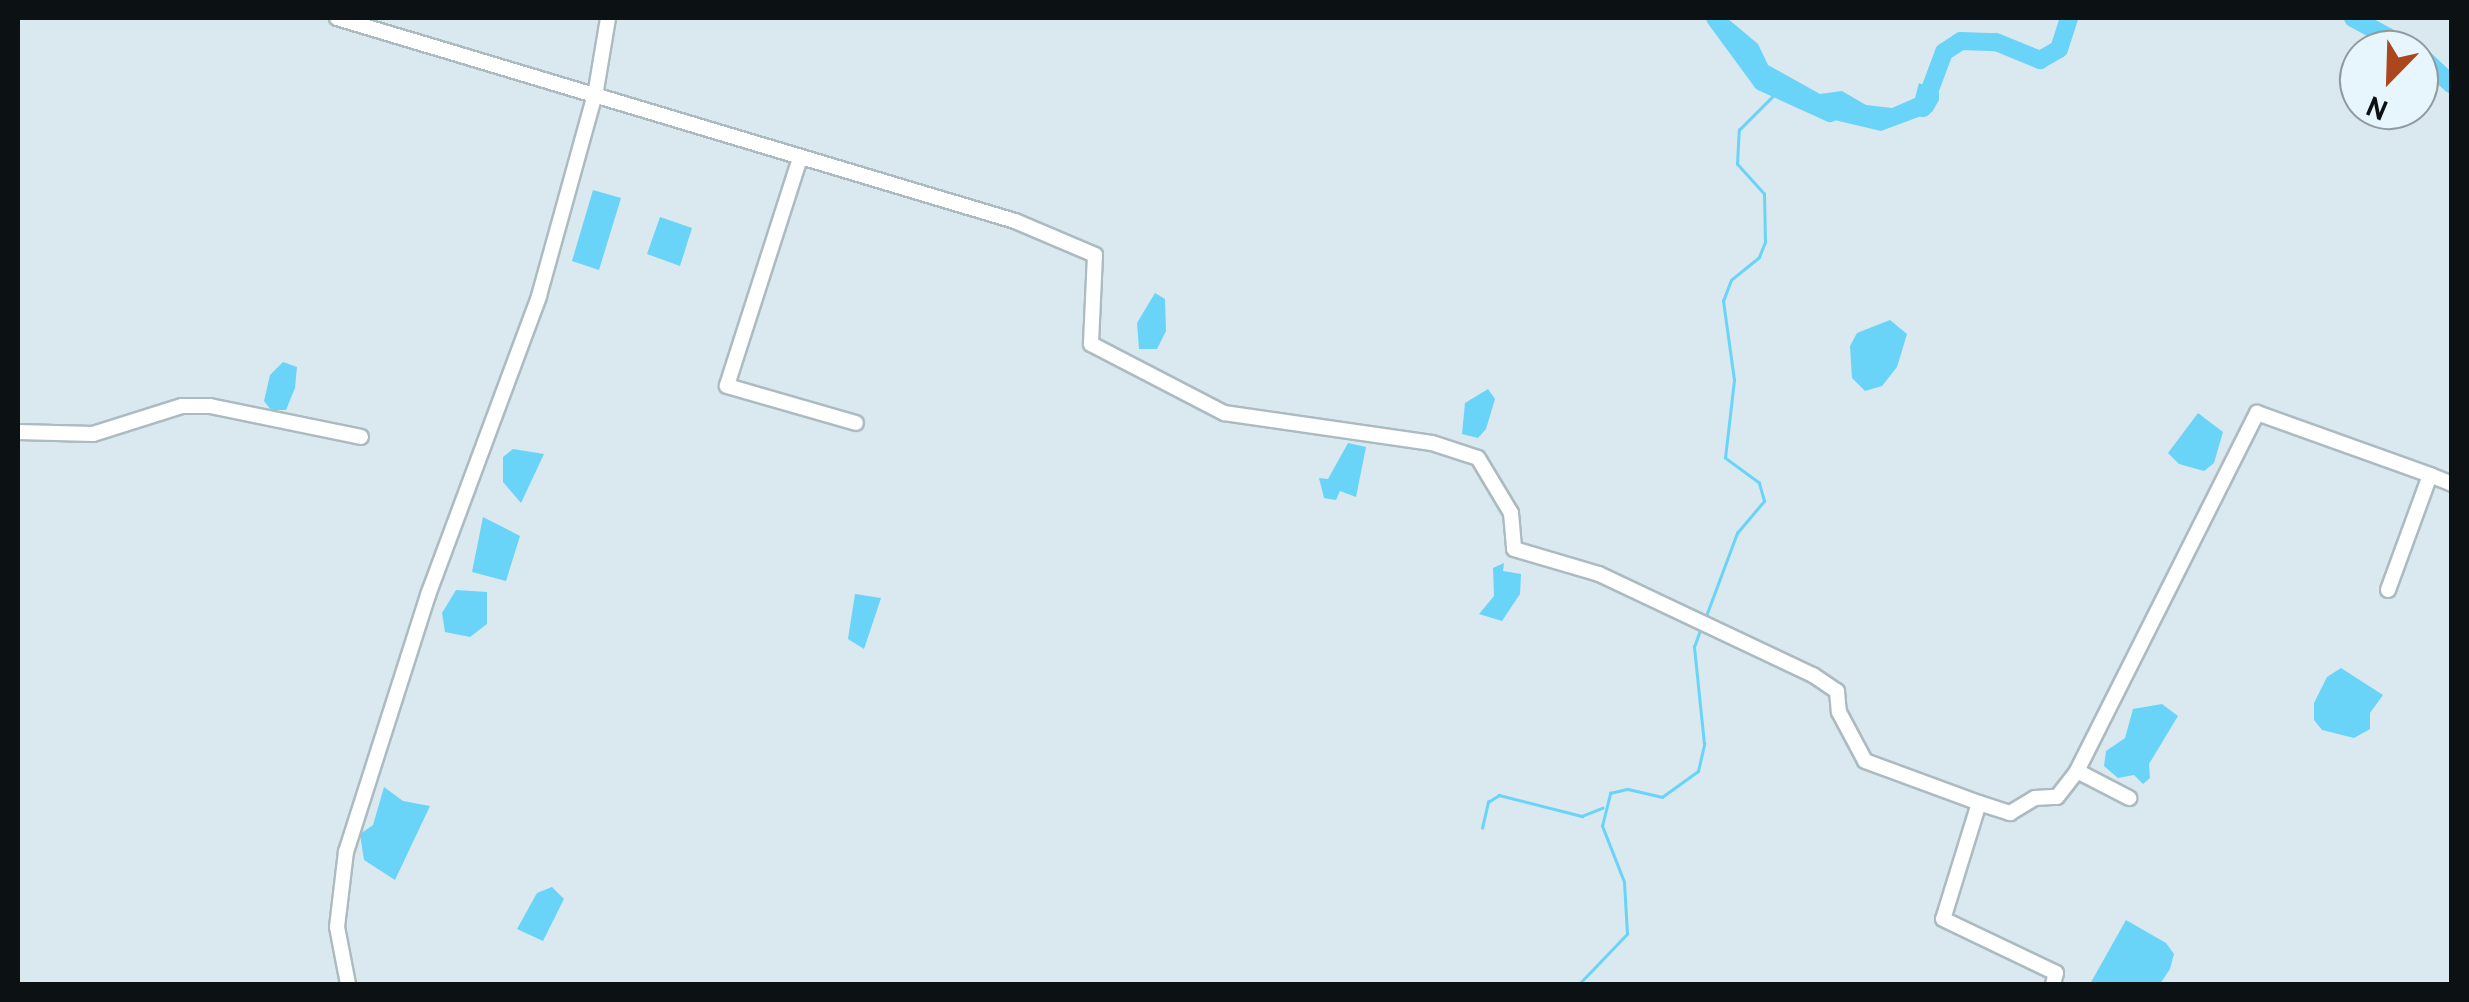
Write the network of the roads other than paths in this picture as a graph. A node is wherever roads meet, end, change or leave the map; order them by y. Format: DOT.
graph roads {
  1 [pos="337,18"];
  2 [pos="608,18"];
  3 [pos="596,90"];
  4 [pos="800,158"];
  5 [pos="856,423"];
  6 [pos="18,432"];
  7 [pos="361,437"];
  8 [pos="2430,475"];
  9 [pos="2452,484"];
  10 [pos="2388,590"];
  11 [pos="2078,772"];
  12 [pos="2130,798"];
  13 [pos="1979,803"];
  14 [pos="348,984"];
  15 [pos="2053,984"];
  1 -- 3 [label="street"];
  2 -- 3 [label="street"];
  3 -- 4 [label="street"];
  3 -- 14 [label="street"];
  4 -- 5 [label="street"];
  4 -- 13 [label="street"];
  6 -- 7 [label="street"];
  8 -- 9 [label="street"];
  8 -- 10 [label="street"];
  8 -- 11 [label="street"];
  11 -- 12 [label="street"];
  11 -- 13 [label="street"];
  13 -- 15 [label="street"];
}
